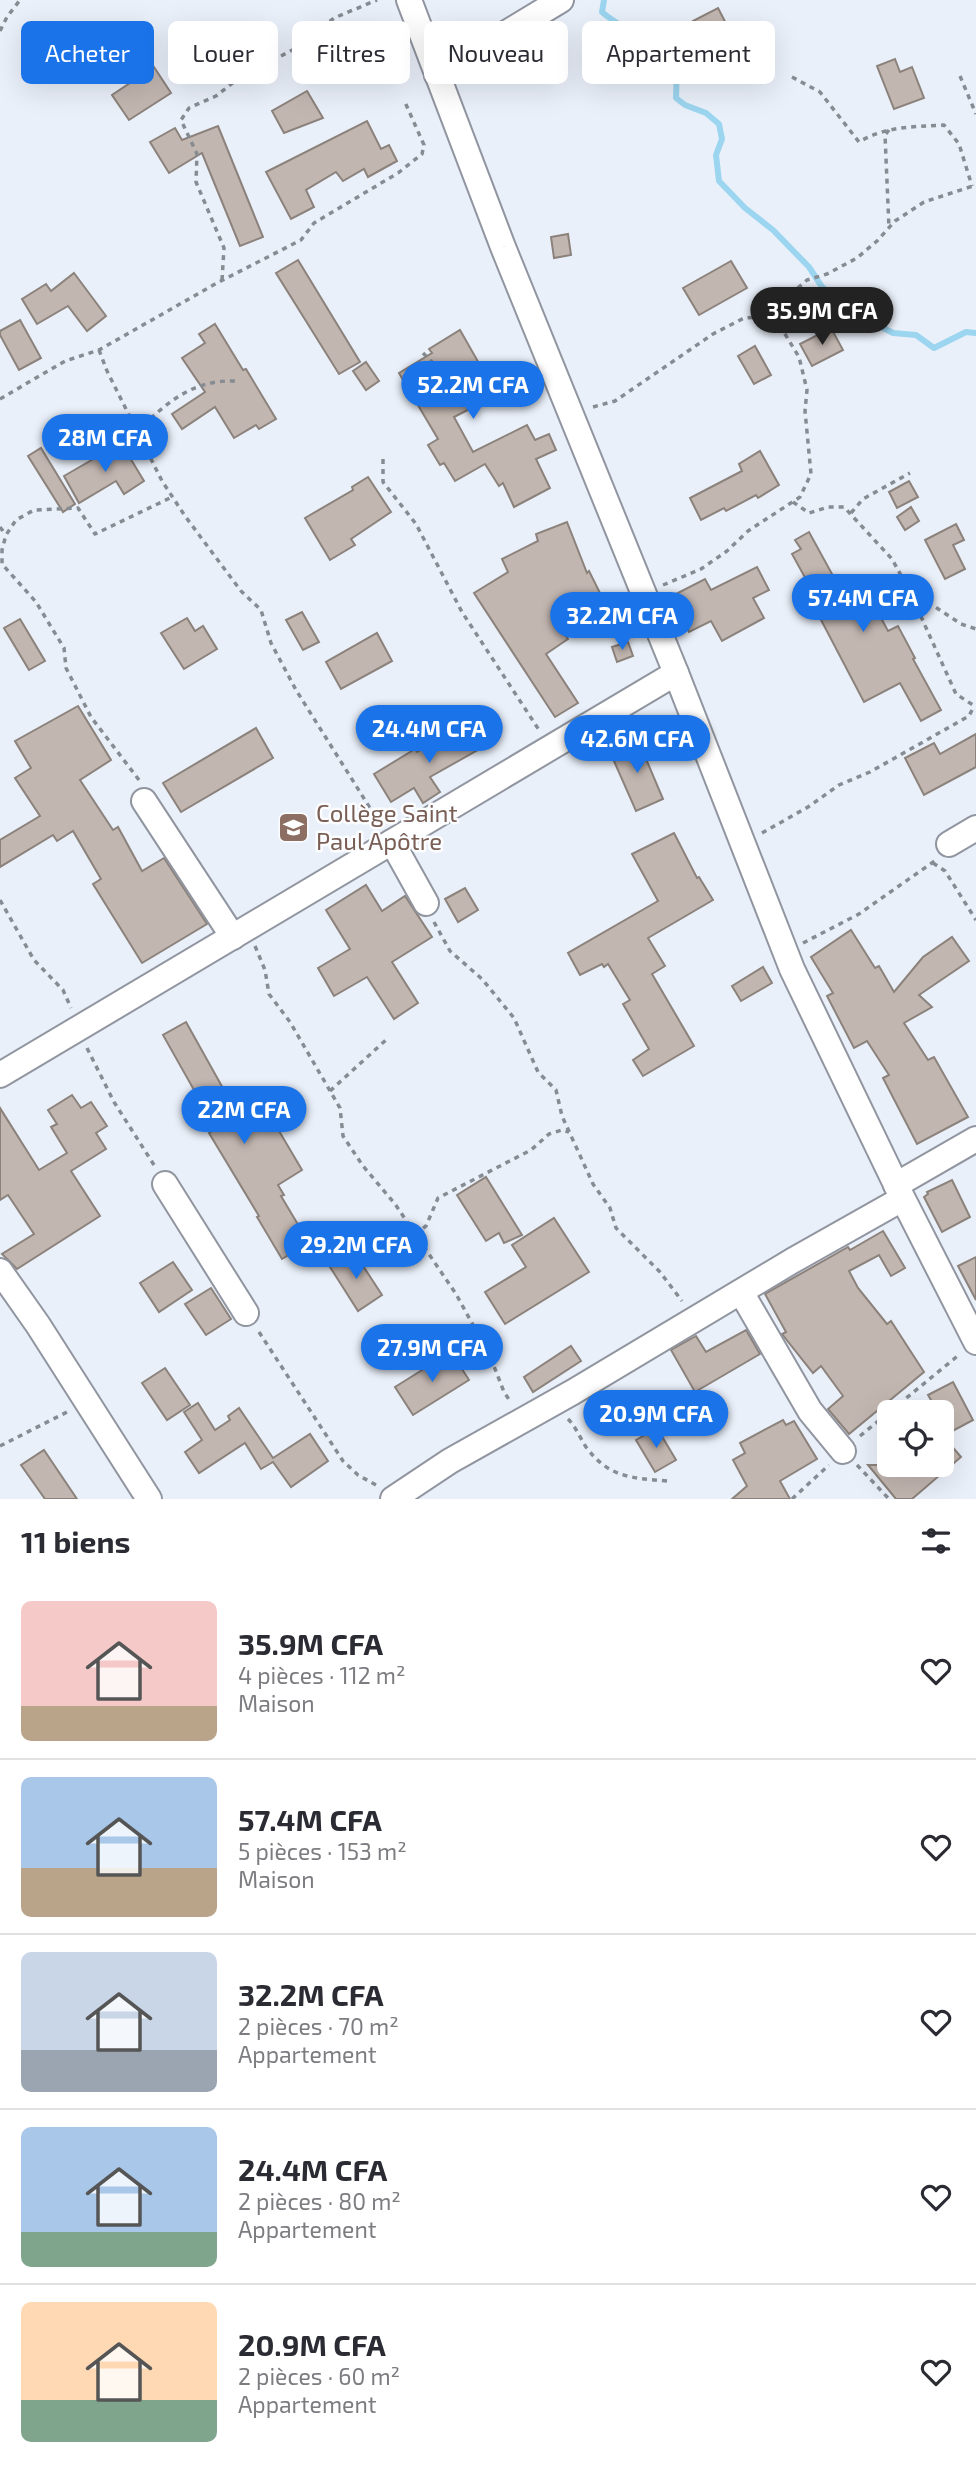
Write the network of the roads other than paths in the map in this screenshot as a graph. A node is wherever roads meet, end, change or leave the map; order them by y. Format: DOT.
graph roads {
  1 [pos="409,0"];
  2 [pos="561,0"];
  3 [pos="526,21"];
  4 [pos="424,40"];
  5 [pos="440,84"];
  6 [pos="676,673"];
  7 [pos="144,801"];
  8 [pos="976,828"];
  9 [pos="392,842"];
  10 [pos="941,854"];
  11 [pos="426,903"];
  12 [pos="238,934"];
  13 [pos="0,1075"];
  14 [pos="976,1139"];
  15 [pos="165,1184"];
  16 [pos="899,1192"];
  17 [pos="0,1271"];
  18 [pos="741,1292"];
  19 [pos="246,1313"];
  20 [pos="976,1341"];
  21 [pos="843,1451"];
  22 [pos="403,1492"];
  23 [pos="149,1499"];
  1 -- 4 [label="street"];
  2 -- 3 [label="street"];
  5 -- 6 [label="street"];
  6 -- 9 [label="street"];
  6 -- 16 [label="street"];
  7 -- 12 [label="street"];
  8 -- 10 [label="street"];
  9 -- 11 [label="street"];
  9 -- 12 [label="street"];
  12 -- 13 [label="street"];
  14 -- 16 [label="street"];
  15 -- 19 [label="street"];
  16 -- 18 [label="street"];
  16 -- 20 [label="street"];
  17 -- 23 [label="street"];
  18 -- 21 [label="street"];
  18 -- 22 [label="street"];
}
